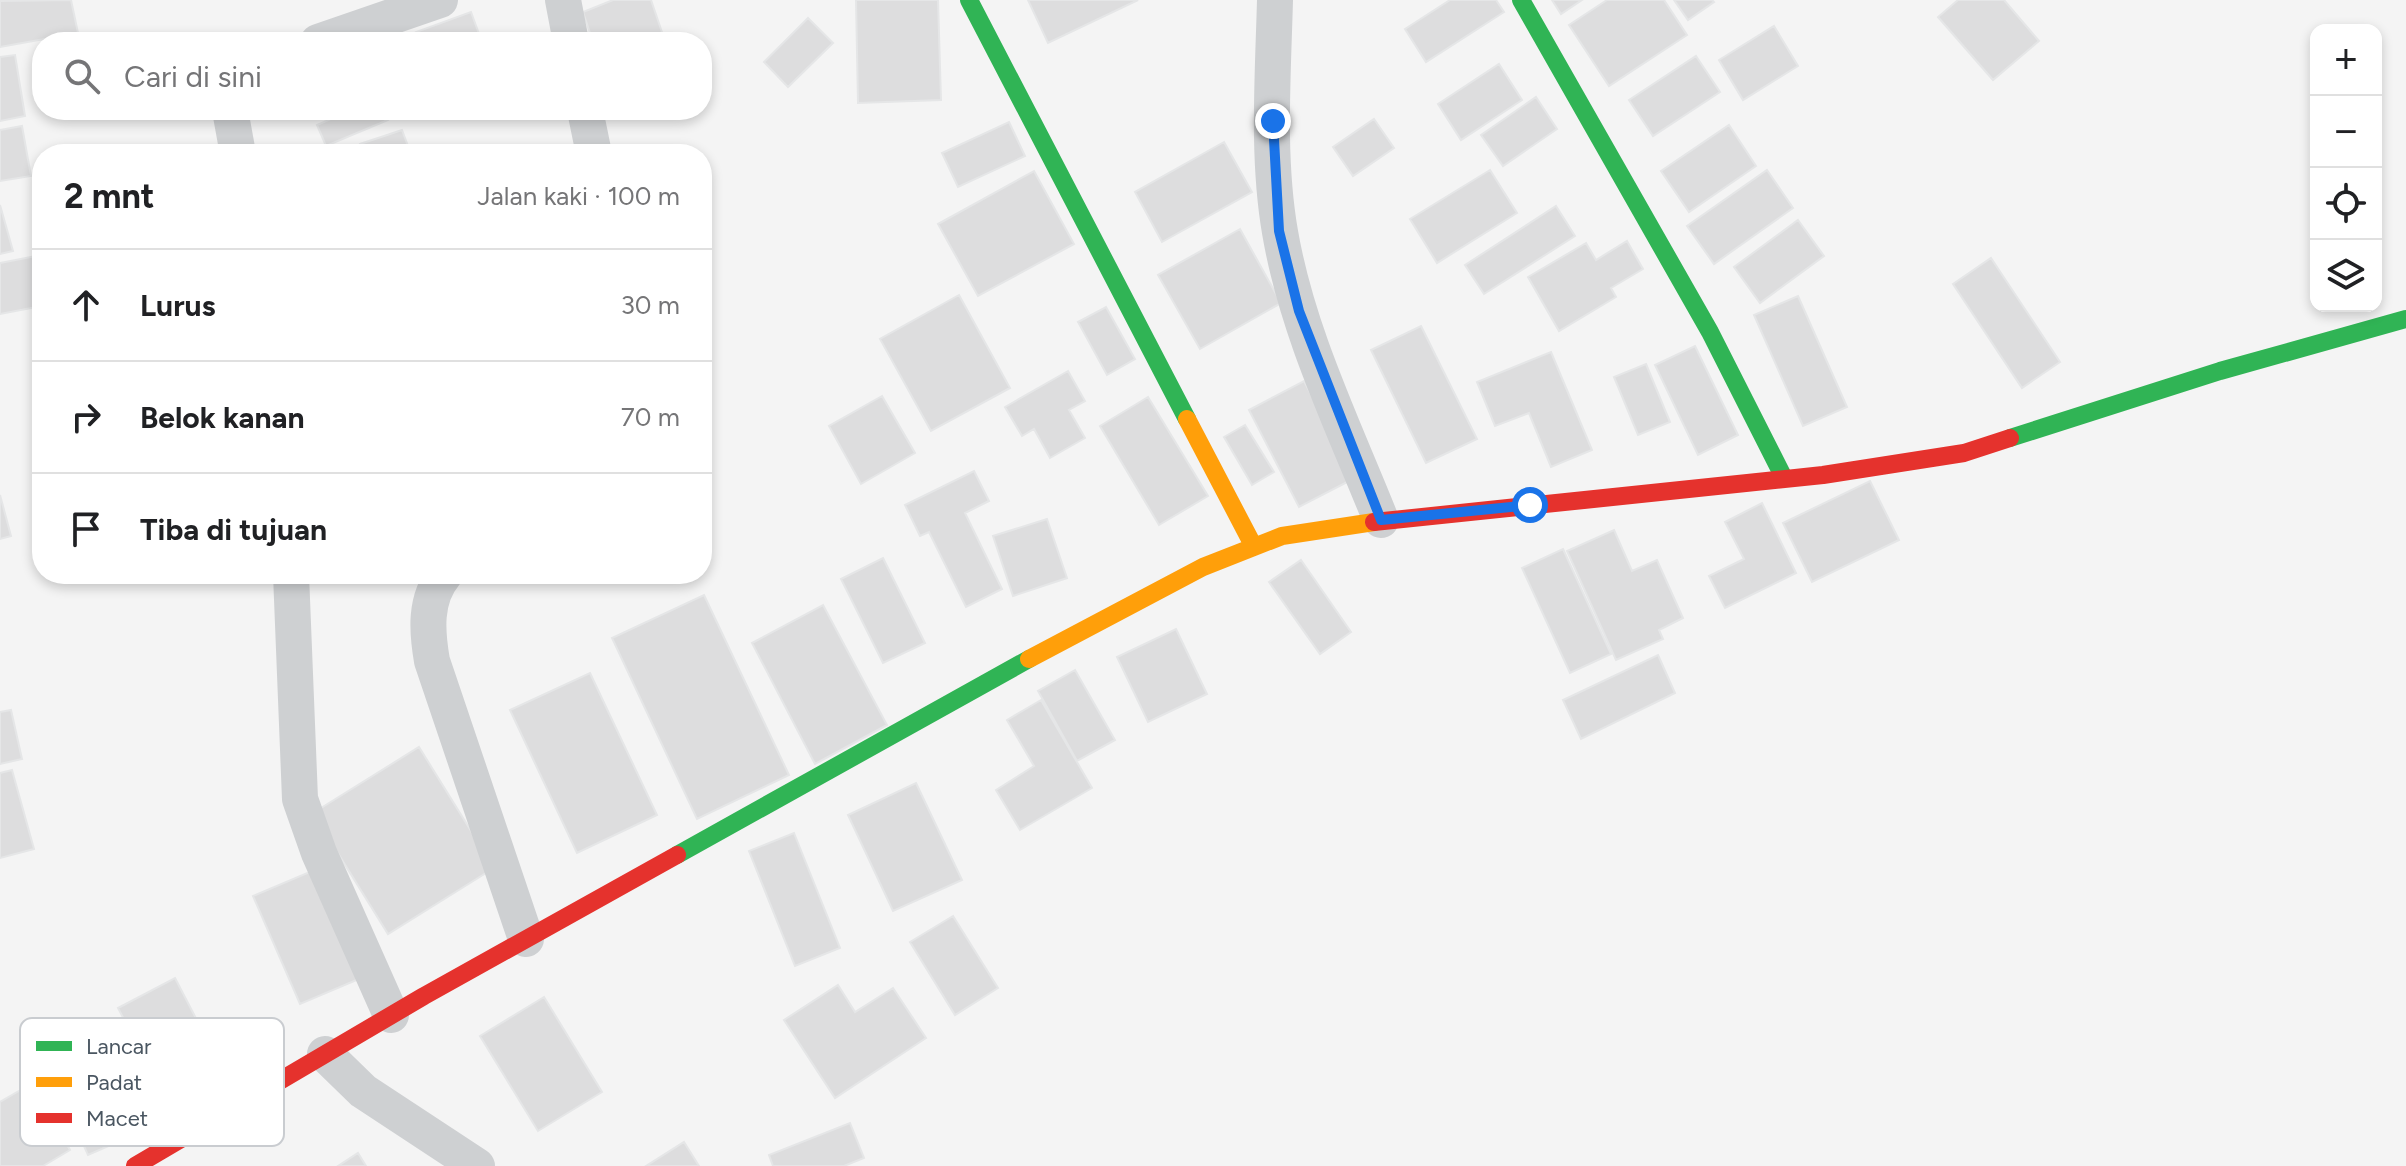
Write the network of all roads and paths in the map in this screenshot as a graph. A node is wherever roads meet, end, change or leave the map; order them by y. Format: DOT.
graph roads {
  1 [pos="440,0"];
  2 [pos="563,0"];
  3 [pos="969,0"];
  4 [pos="1275,0"];
  5 [pos="1521,0"];
  6 [pos="347,32"];
  7 [pos="569,32"];
  8 [pos="232,120"];
  9 [pos="587,120"];
  10 [pos="236,144"];
  11 [pos="592,144"];
  12 [pos="2406,319"];
  13 [pos="1784,478"];
  14 [pos="1381,520"];
  15 [pos="1254,547"];
  16 [pos="291,584"];
  17 [pos="440,584"];
  18 [pos="526,939"];
  19 [pos="391,1015"];
  20 [pos="325,1054"];
  21 [pos="284,1078"];
  22 [pos="169,1146"];
  23 [pos="135,1166"];
  24 [pos="477,1166"];
  1 -- 6 [label="street"];
  2 -- 7 [label="street"];
  3 -- 15 [label="street"];
  4 -- 14 [label="street"];
  5 -- 13 [label="street"];
  8 -- 10 [label="street"];
  9 -- 11 [label="street"];
  12 -- 13 [label="street"];
  13 -- 14 [label="street"];
  14 -- 15 [label="street"];
  15 -- 18 [label="street"];
  16 -- 19 [label="street"];
  17 -- 18 [label="street"];
  18 -- 19 [label="street"];
  19 -- 20 [label="street"];
  20 -- 21 [label="street"];
  20 -- 24 [label="street"];
  22 -- 23 [label="street"];
}
